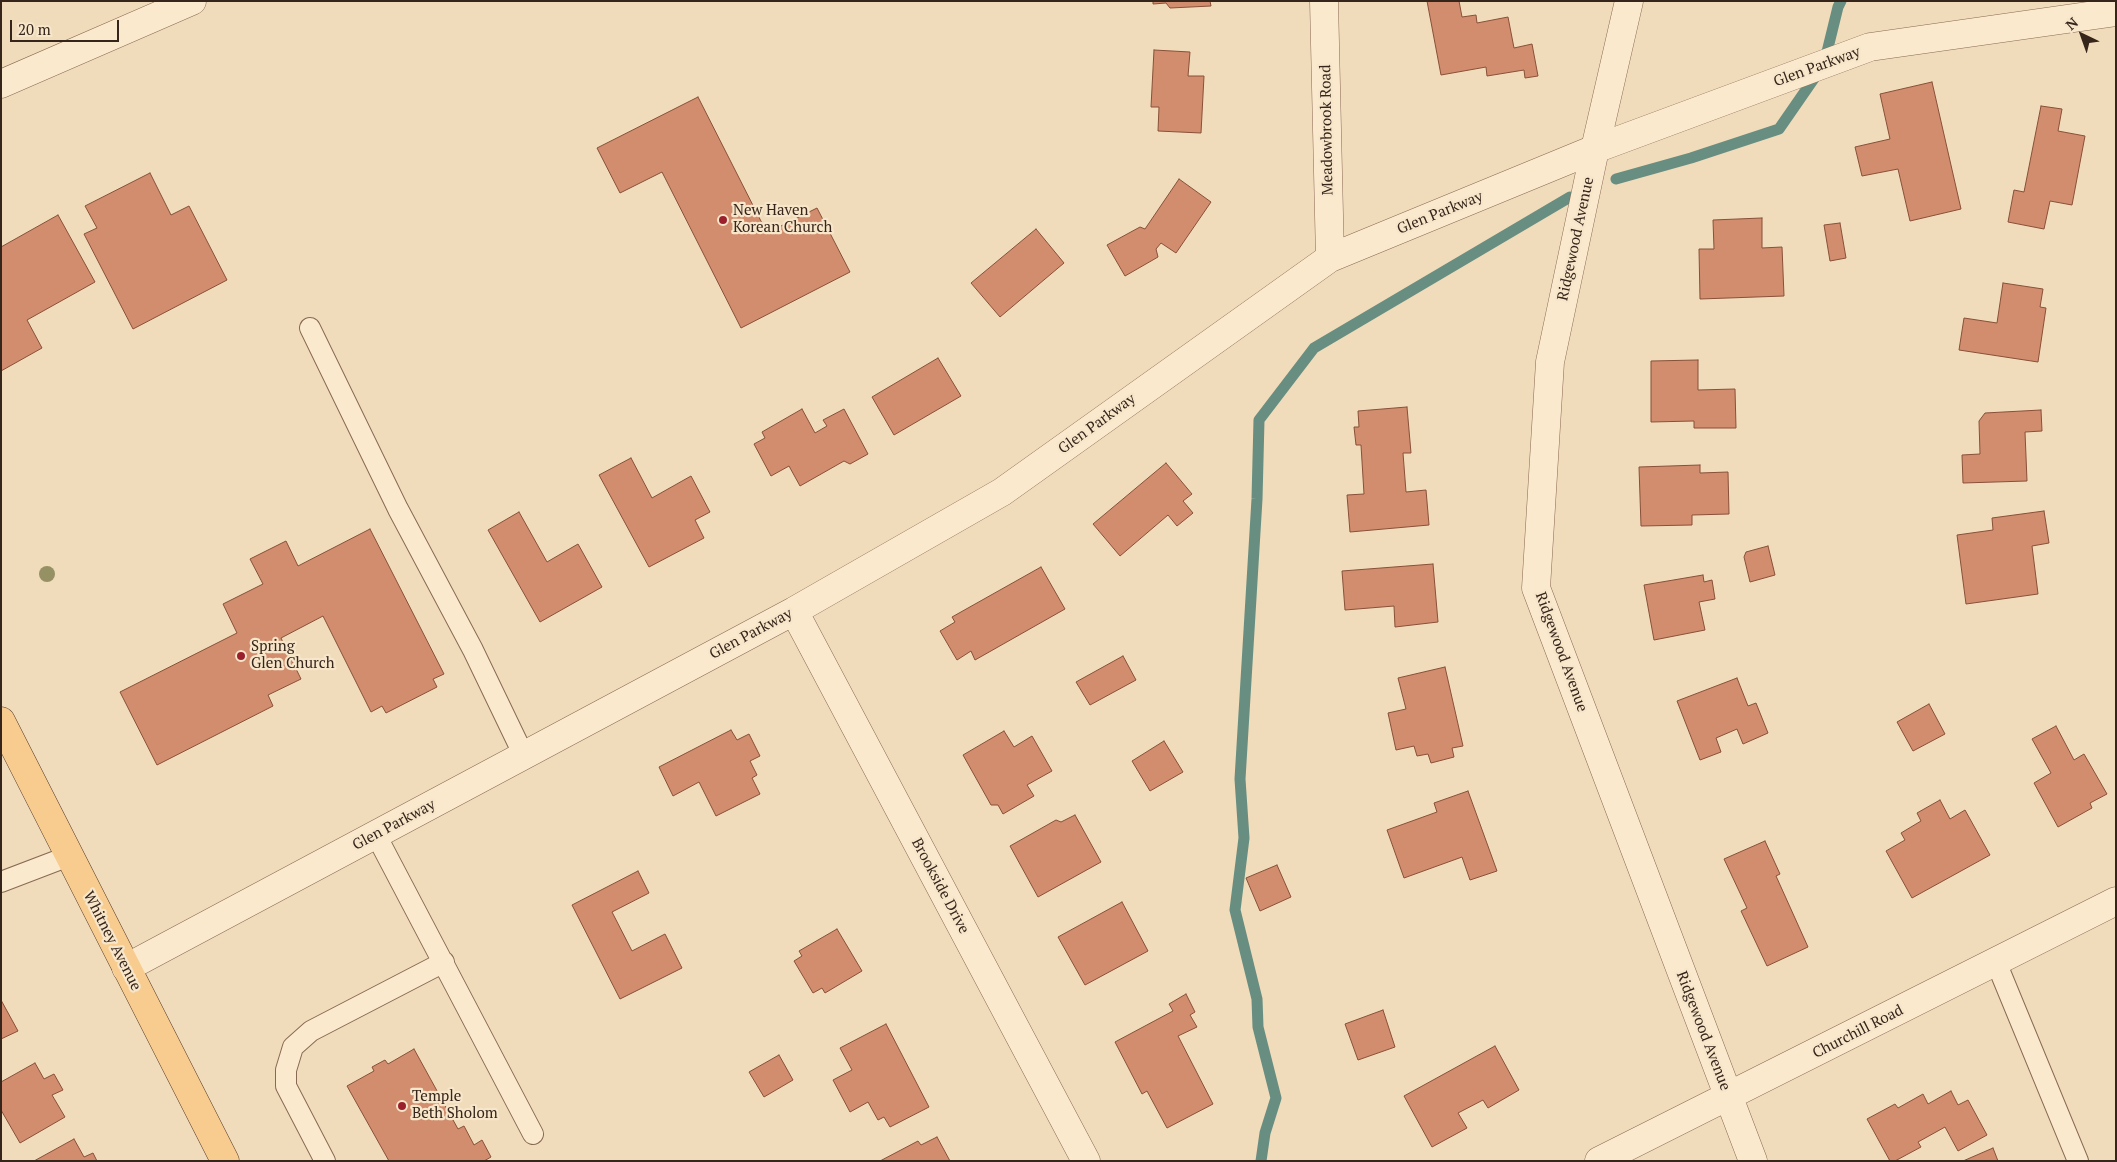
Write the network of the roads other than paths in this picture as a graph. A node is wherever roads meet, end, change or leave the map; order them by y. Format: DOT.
graph roads {
  1 [pos="192,1"];
  2 [pos="1324,1"];
  3 [pos="1629,1"];
  4 [pos="2116,12"];
  5 [pos="1,84"];
  6 [pos="1595,149"];
  7 [pos="1330,258"];
  8 [pos="310,328"];
  9 [pos="794,611"];
  10 [pos="1,721"];
  11 [pos="524,756"];
  12 [pos="376,835"];
  13 [pos="69,856"];
  14 [pos="1,882"];
  15 [pos="2116,901"];
  16 [pos="444,962"];
  17 [pos="1996,962"];
  18 [pos="126,968"];
  19 [pos="1728,1098"];
  20 [pos="533,1134"];
  21 [pos="226,1161"];
  22 [pos="324,1161"];
  23 [pos="1086,1161"];
  24 [pos="1599,1161"];
  25 [pos="1753,1161"];
  26 [pos="2078,1161"];
  1 -- 5 [label="street"];
  2 -- 7 [label="street, Meadowbrook Road"];
  3 -- 6 [label="street, Ridgewood Avenue"];
  4 -- 6 [label="street, Glen Parkway"];
  6 -- 7 [label="street, Glen Parkway"];
  6 -- 19 [label="street, Ridgewood Avenue"];
  7 -- 9 [label="street, Glen Parkway"];
  8 -- 11 [label="lane"];
  9 -- 11 [label="street, Glen Parkway"];
  9 -- 23 [label="street, Brookside Drive"];
  10 -- 13 [label="main road, Whitney Avenue"];
  11 -- 12 [label="street, Glen Parkway"];
  12 -- 16 [label="lane"];
  12 -- 18 [label="street, Glen Parkway"];
  13 -- 14 [label="lane"];
  13 -- 18 [label="main road, Whitney Avenue"];
  15 -- 17 [label="street, Churchill Road"];
  16 -- 20 [label="lane"];
  16 -- 22 [label="lane"];
  17 -- 19 [label="street, Churchill Road"];
  17 -- 26 [label="lane"];
  18 -- 21 [label="main road, Whitney Avenue"];
  19 -- 24 [label="street, Churchill Road"];
  19 -- 25 [label="street, Ridgewood Avenue"];
}
